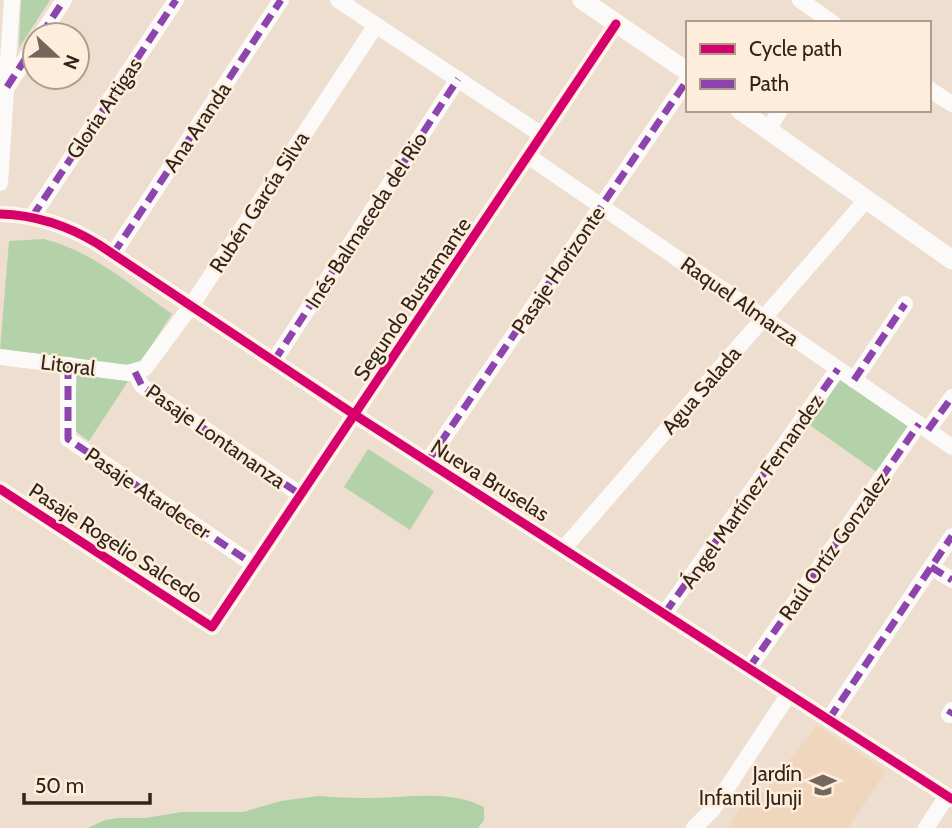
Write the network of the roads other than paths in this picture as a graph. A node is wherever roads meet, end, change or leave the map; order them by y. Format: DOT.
graph roads {
  1 [pos="12,0"];
  2 [pos="64,0"];
  3 [pos="176,0"];
  4 [pos="281,0"];
  5 [pos="338,0"];
  6 [pos="582,0"];
  7 [pos="800,0"];
  8 [pos="50,21"];
  9 [pos="830,21"];
  10 [pos="616,24"];
  11 [pos="376,25"];
  12 [pos="21,66"];
  13 [pos="686,71"];
  14 [pos="458,79"];
  15 [pos="686,82"];
  16 [pos="7,87"];
  17 [pos="931,90"];
  18 [pos="952,104"];
  19 [pos="743,112"];
  20 [pos="779,112"];
  21 [pos="768,130"];
  22 [pos="542,135"];
  23 [pos="528,156"];
  24 [pos="0,183"];
  25 [pos="866,200"];
  26 [pos="602,206"];
  27 [pos="0,214"];
  28 [pos="32,217"];
  29 [pos="113,254"];
  30 [pos="952,261"];
  31 [pos="905,304"];
  32 [pos="191,306"];
  33 [pos="764,318"];
  34 [pos="0,357"];
  35 [pos="274,361"];
  36 [pos="68,365"];
  37 [pos="838,369"];
  38 [pos="135,372"];
  39 [pos="854,380"];
  40 [pos="952,397"];
  41 [pos="355,415"];
  42 [pos="923,427"];
  43 [pos="952,447"];
  44 [pos="428,461"];
  45 [pos="0,489"];
  46 [pos="301,495"];
  47 [pos="952,536"];
  48 [pos="564,548"];
  49 [pos="254,565"];
  50 [pos="931,567"];
  51 [pos="952,580"];
  52 [pos="665,613"];
  53 [pos="212,627"];
  54 [pos="750,668"];
  55 [pos="789,694"];
  56 [pos="829,719"];
  57 [pos="949,798"];
  58 [pos="694,828"];
  59 [pos="926,828"];
  1 -- 16 [label="street"];
  2 -- 8 [label="street"];
  3 -- 28 [label="street, Gloria Artigas"];
  4 -- 29 [label="street, Ana Aranda"];
  5 -- 11 [label="street"];
  6 -- 10 [label="street"];
  7 -- 9 [label="street"];
  10 -- 13 [label="street"];
  10 -- 22 [label="street, Segundo Bustamante"];
  11 -- 14 [label="street"];
  11 -- 32 [label="street, Rubén García Silva"];
  12 -- 16 [label="street"];
  14 -- 22 [label="street"];
  14 -- 35 [label="street, Inés Balmaceda del Rio"];
  15 -- 26 [label="street, Pasaje Horizonte"];
  16 -- 24 [label="street"];
  17 -- 18 [label="street"];
  19 -- 21 [label="street"];
  20 -- 21 [label="street"];
  21 -- 25 [label="street"];
  22 -- 23 [label="street, Segundo Bustamante"];
  23 -- 26 [label="street, Raquel Almarza"];
  23 -- 41 [label="street, Segundo Bustamante"];
  25 -- 30 [label="street"];
  25 -- 33 [label="street, Agua Salada"];
  26 -- 33 [label="street, Raquel Almarza"];
  26 -- 44 [label="street, Pasaje Horizonte"];
  27 -- 28 [label="street, Nueva Bruselas"];
  28 -- 29 [label="street, Nueva Bruselas"];
  29 -- 32 [label="street, Nueva Bruselas"];
  31 -- 39 [label="street"];
  32 -- 35 [label="street, Nueva Bruselas"];
  32 -- 38 [label="street, Rubén García Silva"];
  33 -- 37 [label="street, Raquel Almarza"];
  33 -- 48 [label="street, Agua Salada"];
  34 -- 36 [label="street, Litoral"];
  35 -- 41 [label="street, Nueva Bruselas"];
  36 -- 38 [label="street, Litoral"];
  36 -- 49 [label="street, Pasaje Atardecer"];
  37 -- 39 [label="street, Raquel Almarza"];
  37 -- 52 [label="street, Ángel Martínez Fernandez"];
  38 -- 46 [label="street, Pasaje Lontananza"];
  39 -- 42 [label="street, Raquel Almarza"];
  40 -- 42 [label="street, Raúl Ortíz Gonzalez"];
  41 -- 44 [label="street, Nueva Bruselas"];
  41 -- 46 [label="street, Segundo Bustamante"];
  42 -- 43 [label="street, Raquel Almarza"];
  42 -- 54 [label="street, Raúl Ortíz Gonzalez"];
  44 -- 48 [label="street, Nueva Bruselas"];
  45 -- 53 [label="street, Pasaje Rogelio Salcedo"];
  46 -- 49 [label="street, Segundo Bustamante"];
  47 -- 50 [label="street"];
  48 -- 52 [label="street, Nueva Bruselas"];
  49 -- 53 [label="street, Segundo Bustamante"];
  50 -- 51 [label="street"];
  50 -- 56 [label="street"];
  52 -- 54 [label="street, Nueva Bruselas"];
  54 -- 55 [label="street, Nueva Bruselas"];
  55 -- 56 [label="street, Nueva Bruselas"];
  55 -- 58 [label="street"];
  56 -- 57 [label="street, Nueva Bruselas"];
  57 -- 59 [label="street"];
}
